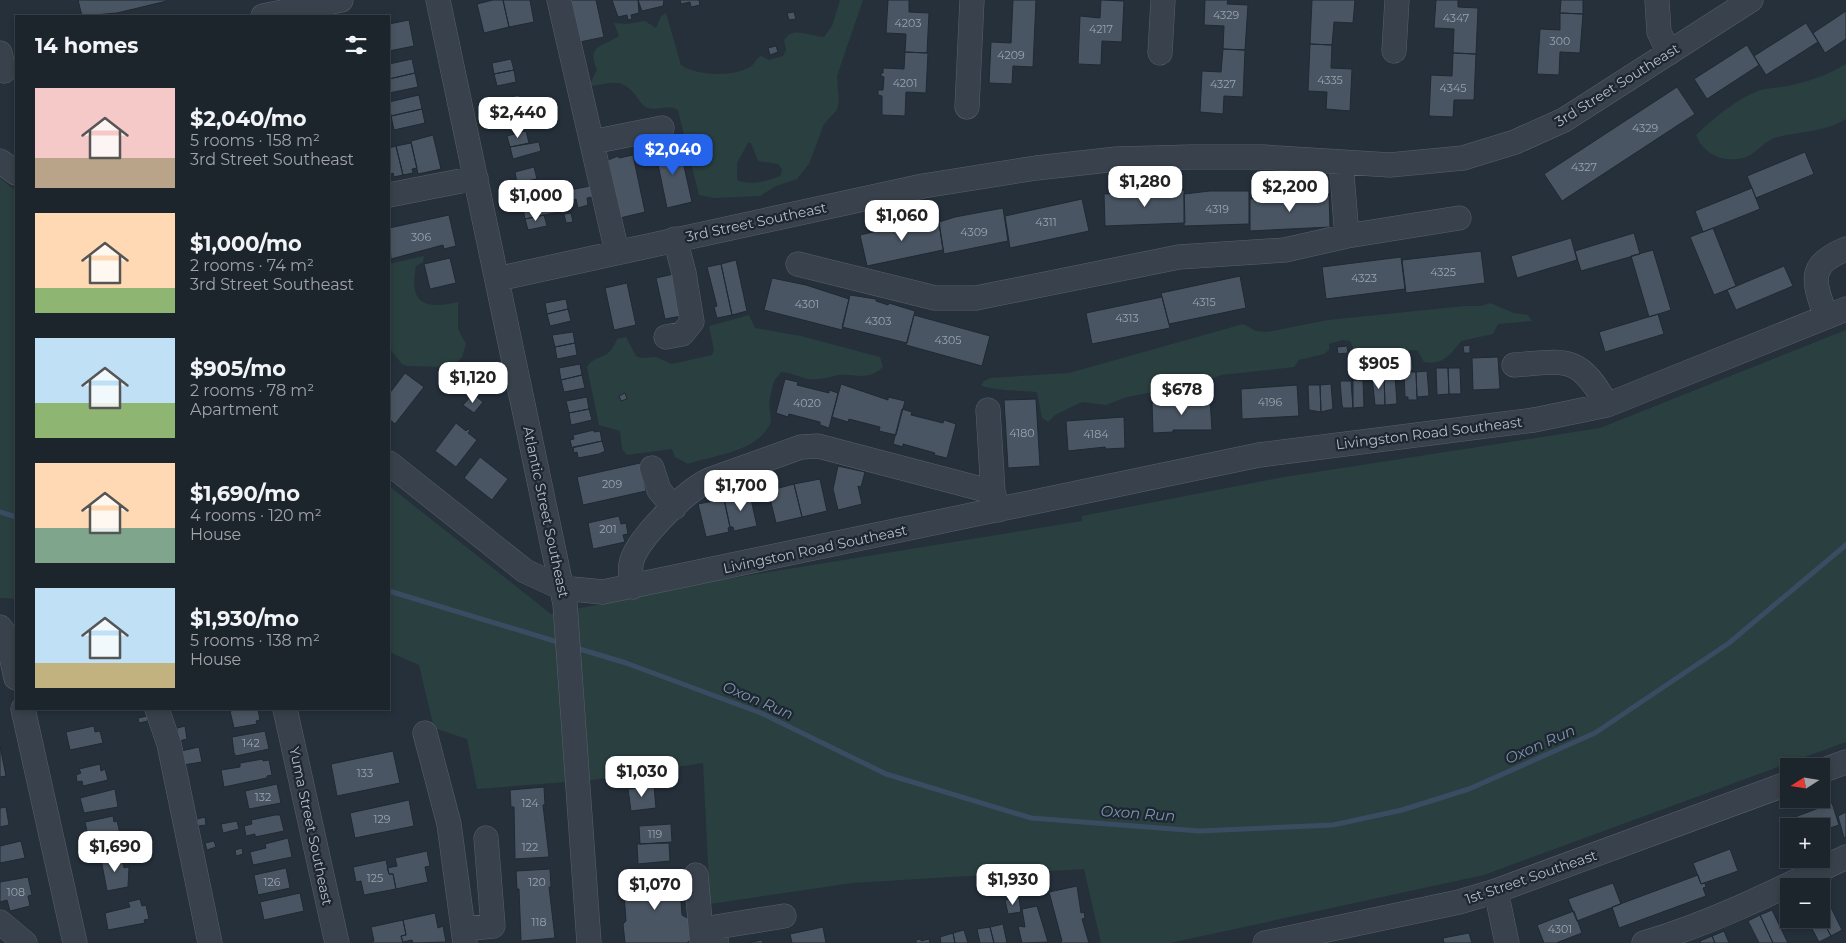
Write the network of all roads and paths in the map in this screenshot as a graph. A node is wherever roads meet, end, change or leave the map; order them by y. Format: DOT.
graph roads {
  1 [pos="340,0"];
  2 [pos="438,0"];
  3 [pos="559,0"];
  4 [pos="972,0"];
  5 [pos="1163,0"];
  6 [pos="1397,0"];
  7 [pos="1656,0"];
  8 [pos="1751,0"];
  9 [pos="269,15"];
  10 [pos="1394,51"];
  11 [pos="1160,53"];
  12 [pos="1669,53"];
  13 [pos="967,107"];
  14 [pos="662,128"];
  15 [pos="592,142"];
  16 [pos="0,161"];
  17 [pos="1341,163"];
  18 [pos="15,172"];
  19 [pos="476,178"];
  20 [pos="390,195"];
  21 [pos="1458,218"];
  22 [pos="1347,236"];
  23 [pos="675,239"];
  24 [pos="1846,248"];
  25 [pos="617,252"];
  26 [pos="798,264"];
  27 [pos="497,279"];
  28 [pos="1836,313"];
  29 [pos="666,337"];
  30 [pos="1514,365"];
  31 [pos="1607,404"];
  32 [pos="988,410"];
  33 [pos="390,463"];
  34 [pos="652,468"];
  35 [pos="996,501"];
  36 [pos="674,508"];
  37 [pos="633,587"];
  38 [pos="564,599"];
  39 [pos="3,632"];
  40 [pos="15,674"];
  41 [pos="23,710"];
  42 [pos="157,710"];
  43 [pos="285,710"];
  44 [pos="425,733"];
  45 [pos="1846,762"];
  46 [pos="1830,768"];
  47 [pos="1780,786"];
  48 [pos="486,838"];
  49 [pos="1846,857"];
  50 [pos="696,875"];
  51 [pos="1496,891"];
  52 [pos="784,916"];
  53 [pos="0,922"];
  54 [pos="464,936"];
  55 [pos="24,943"];
  56 [pos="75,943"];
  57 [pos="210,943"];
  58 [pos="337,943"];
  59 [pos="589,943"];
  60 [pos="702,943"];
  61 [pos="716,943"];
  62 [pos="1265,943"];
  63 [pos="1507,943"];
  64 [pos="1644,943"];
  1 -- 9 [label="street"];
  2 -- 19 [label="street, Atlantic Street Southeast"];
  3 -- 15 [label="street"];
  4 -- 13 [label="street"];
  5 -- 11 [label="street"];
  6 -- 10 [label="street"];
  7 -- 12 [label="street"];
  8 -- 12 [label="street, 3rd Street Southeast"];
  12 -- 17 [label="street, 3rd Street Southeast"];
  14 -- 15 [label="street"];
  15 -- 25 [label="street"];
  16 -- 18 [label="street"];
  17 -- 22 [label="street"];
  17 -- 23 [label="street, 3rd Street Southeast"];
  19 -- 20 [label="street"];
  19 -- 27 [label="street, Atlantic Street Southeast"];
  21 -- 22 [label="street"];
  22 -- 26 [label="street"];
  23 -- 25 [label="street, 3rd Street Southeast"];
  23 -- 29 [label="street"];
  24 -- 28 [label="street"];
  25 -- 27 [label="street, 3rd Street Southeast"];
  27 -- 38 [label="street, Atlantic Street Southeast"];
  28 -- 31 [label="street, Livingston Road Southeast"];
  30 -- 31 [label="street"];
  31 -- 35 [label="street, Livingston Road Southeast"];
  32 -- 35 [label="street"];
  33 -- 38 [label="street, Livingston Road Southeast"];
  34 -- 36 [label="street"];
  35 -- 36 [label="street, Livingston Road Southeast"];
  35 -- 37 [label="street, Livingston Road Southeast"];
  36 -- 37 [label="street, Livingston Road Southeast"];
  37 -- 38 [label="street, Livingston Road Southeast"];
  38 -- 59 [label="street, Atlantic Street Southeast"];
  39 -- 40 [label="street"];
  41 -- 56 [label="street"];
  42 -- 57 [label="street"];
  43 -- 58 [label="street, Yuma Street Southeast"];
  44 -- 54 [label="street"];
  45 -- 46 [label="street"];
  47 -- 51 [label="street, 1st Street Southeast"];
  48 -- 54 [label="street"];
  49 -- 64 [label="street"];
  50 -- 60 [label="street"];
  51 -- 62 [label="street, 1st Street Southeast"];
  51 -- 63 [label="street"];
  52 -- 61 [label="street"];
  53 -- 55 [label="street"];
}
